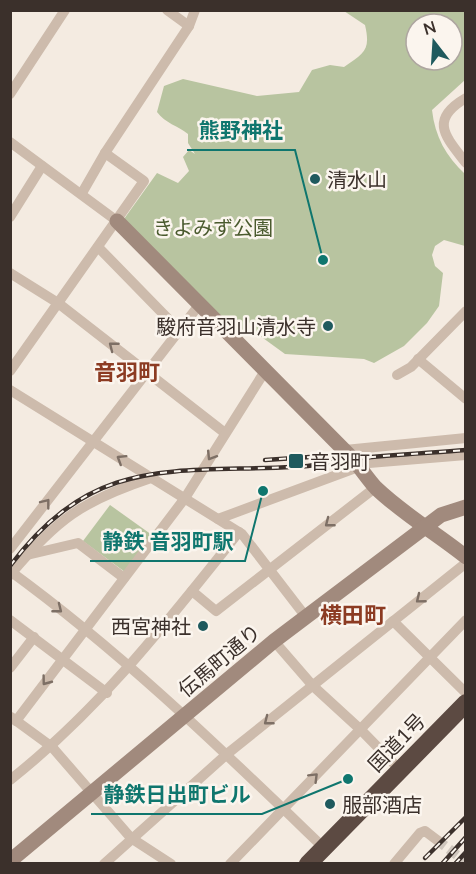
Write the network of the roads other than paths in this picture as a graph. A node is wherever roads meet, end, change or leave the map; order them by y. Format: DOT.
graph roads {
  1 [pos="65,10"];
  2 [pos="166,10"];
  3 [pos="195,10"];
  4 [pos="189,26"];
  5 [pos="10,94"];
  6 [pos="465,98"];
  7 [pos="10,142"];
  8 [pos="105,153"];
  9 [pos="465,164"];
  10 [pos="42,166"];
  11 [pos="82,193"];
  12 [pos="10,217"];
  13 [pos="117,221"];
  14 [pos="98,247"];
  15 [pos="10,273"];
  16 [pos="58,303"];
  17 [pos="199,304"];
  18 [pos="465,311"];
  19 [pos="179,330"];
  20 [pos="418,359"];
  21 [pos="10,371"];
  22 [pos="264,371"];
  23 [pos="147,372"];
  24 [pos="397,375"];
  25 [pos="10,390"];
  26 [pos="465,399"];
  27 [pos="225,433"];
  28 [pos="465,438"];
  29 [pos="93,442"];
  30 [pos="345,450"];
  31 [pos="465,455"];
  32 [pos="360,467"];
  33 [pos="151,478"];
  34 [pos="376,487"];
  35 [pos="185,498"];
  36 [pos="465,507"];
  37 [pos="218,519"];
  38 [pos="427,526"];
  39 [pos="239,532"];
  40 [pos="10,549"];
  41 [pos="27,555"];
  42 [pos="465,557"];
  43 [pos="465,563"];
  44 [pos="269,569"];
  45 [pos="11,573"];
  46 [pos="124,578"];
  47 [pos="192,591"];
  48 [pos="306,618"];
  49 [pos="10,620"];
  50 [pos="465,620"];
  51 [pos="393,621"];
  52 [pos="85,630"];
  53 [pos="34,637"];
  54 [pos="274,641"];
  55 [pos="64,658"];
  56 [pos="429,658"];
  57 [pos="131,666"];
  58 [pos="10,668"];
  59 [pos="312,686"];
  60 [pos="107,693"];
  61 [pos="465,693"];
  62 [pos="465,703"];
  63 [pos="186,714"];
  64 [pos="13,719"];
  65 [pos="361,730"];
  66 [pos="52,747"];
  67 [pos="227,754"];
  68 [pos="400,770"];
  69 [pos="10,780"];
  70 [pos="92,793"];
  71 [pos="283,808"];
  72 [pos="131,838"];
  73 [pos="437,840"];
  74 [pos="324,848"];
  75 [pos="10,861"];
  76 [pos="104,864"];
  77 [pos="171,864"];
  78 [pos="230,864"];
  79 [pos="308,864"];
  80 [pos="394,864"];
  1 -- 5 [label="street"];
  2 -- 4 [label="street"];
  3 -- 4 [label="street"];
  4 -- 8 [label="street"];
  6 -- 9 [label="street"];
  7 -- 10 [label="street"];
  8 -- 11 [label="street"];
  8 -- 13 [label="street"];
  10 -- 11 [label="street"];
  10 -- 12 [label="street"];
  11 -- 13 [label="street"];
  13 -- 14 [label="street"];
  13 -- 17 [label="street"];
  14 -- 16 [label="street"];
  14 -- 19 [label="street"];
  15 -- 16 [label="street"];
  16 -- 21 [label="street"];
  23 -- 16 [label="street, one-way"];
  17 -- 19 [label="street"];
  17 -- 22 [label="street"];
  18 -- 20 [label="street"];
  19 -- 23 [label="street"];
  20 -- 24 [label="street"];
  20 -- 26 [label="street"];
  22 -- 27 [label="street"];
  22 -- 30 [label="street"];
  23 -- 27 [label="street"];
  23 -- 29 [label="street"];
  25 -- 29 [label="street"];
  27 -- 35 [label="street, one-way"];
  28 -- 30 [label="street"];
  33 -- 29 [label="street, one-way"];
  40 -- 29 [label="street, one-way"];
  30 -- 32 [label="street"];
  31 -- 32 [label="street"];
  32 -- 34 [label="street"];
  32 -- 37 [label="street"];
  33 -- 35 [label="street"];
  33 -- 41 [label="street"];
  34 -- 38 [label="street"];
  34 -- 44 [label="street, one-way"];
  35 -- 37 [label="street"];
  35 -- 46 [label="street"];
  36 -- 38 [label="street, 伝馬町通り"];
  37 -- 39 [label="street"];
  38 -- 42 [label="street"];
  38 -- 48 [label="street, 伝馬町通り"];
  39 -- 44 [label="street"];
  39 -- 47 [label="street"];
  41 -- 45 [label="street"];
  41 -- 46 [label="street"];
  43 -- 51 [label="street, one-way"];
  44 -- 47 [label="street"];
  44 -- 48 [label="street"];
  45 -- 52 [label="street, one-way"];
  46 -- 52 [label="street"];
  47 -- 57 [label="street"];
  48 -- 54 [label="street, 伝馬町通り"];
  49 -- 53 [label="street"];
  50 -- 56 [label="street"];
  51 -- 56 [label="street"];
  51 -- 59 [label="street"];
  52 -- 55 [label="street"];
  52 -- 57 [label="street"];
  53 -- 55 [label="street"];
  53 -- 58 [label="street"];
  54 -- 59 [label="street"];
  54 -- 63 [label="street, 伝馬町通り"];
  55 -- 60 [label="street"];
  55 -- 64 [label="street, one-way"];
  56 -- 61 [label="street"];
  56 -- 65 [label="street"];
  57 -- 60 [label="street"];
  57 -- 63 [label="street"];
  59 -- 65 [label="street"];
  59 -- 67 [label="street, one-way"];
  60 -- 66 [label="street"];
  62 -- 68 [label="highway, 国道1号"];
  63 -- 67 [label="street"];
  63 -- 70 [label="street, 伝馬町通り"];
  64 -- 66 [label="street"];
  65 -- 68 [label="street"];
  71 -- 65 [label="street, one-way"];
  66 -- 69 [label="street"];
  66 -- 70 [label="street"];
  67 -- 71 [label="street"];
  67 -- 72 [label="street"];
  68 -- 74 [label="highway, 国道1号"];
  70 -- 72 [label="street"];
  70 -- 75 [label="street, 伝馬町通り"];
  71 -- 74 [label="street"];
  71 -- 78 [label="street"];
  72 -- 76 [label="street"];
  72 -- 77 [label="street"];
  73 -- 80 [label="street"];
  74 -- 79 [label="highway, 国道1号"];
}
